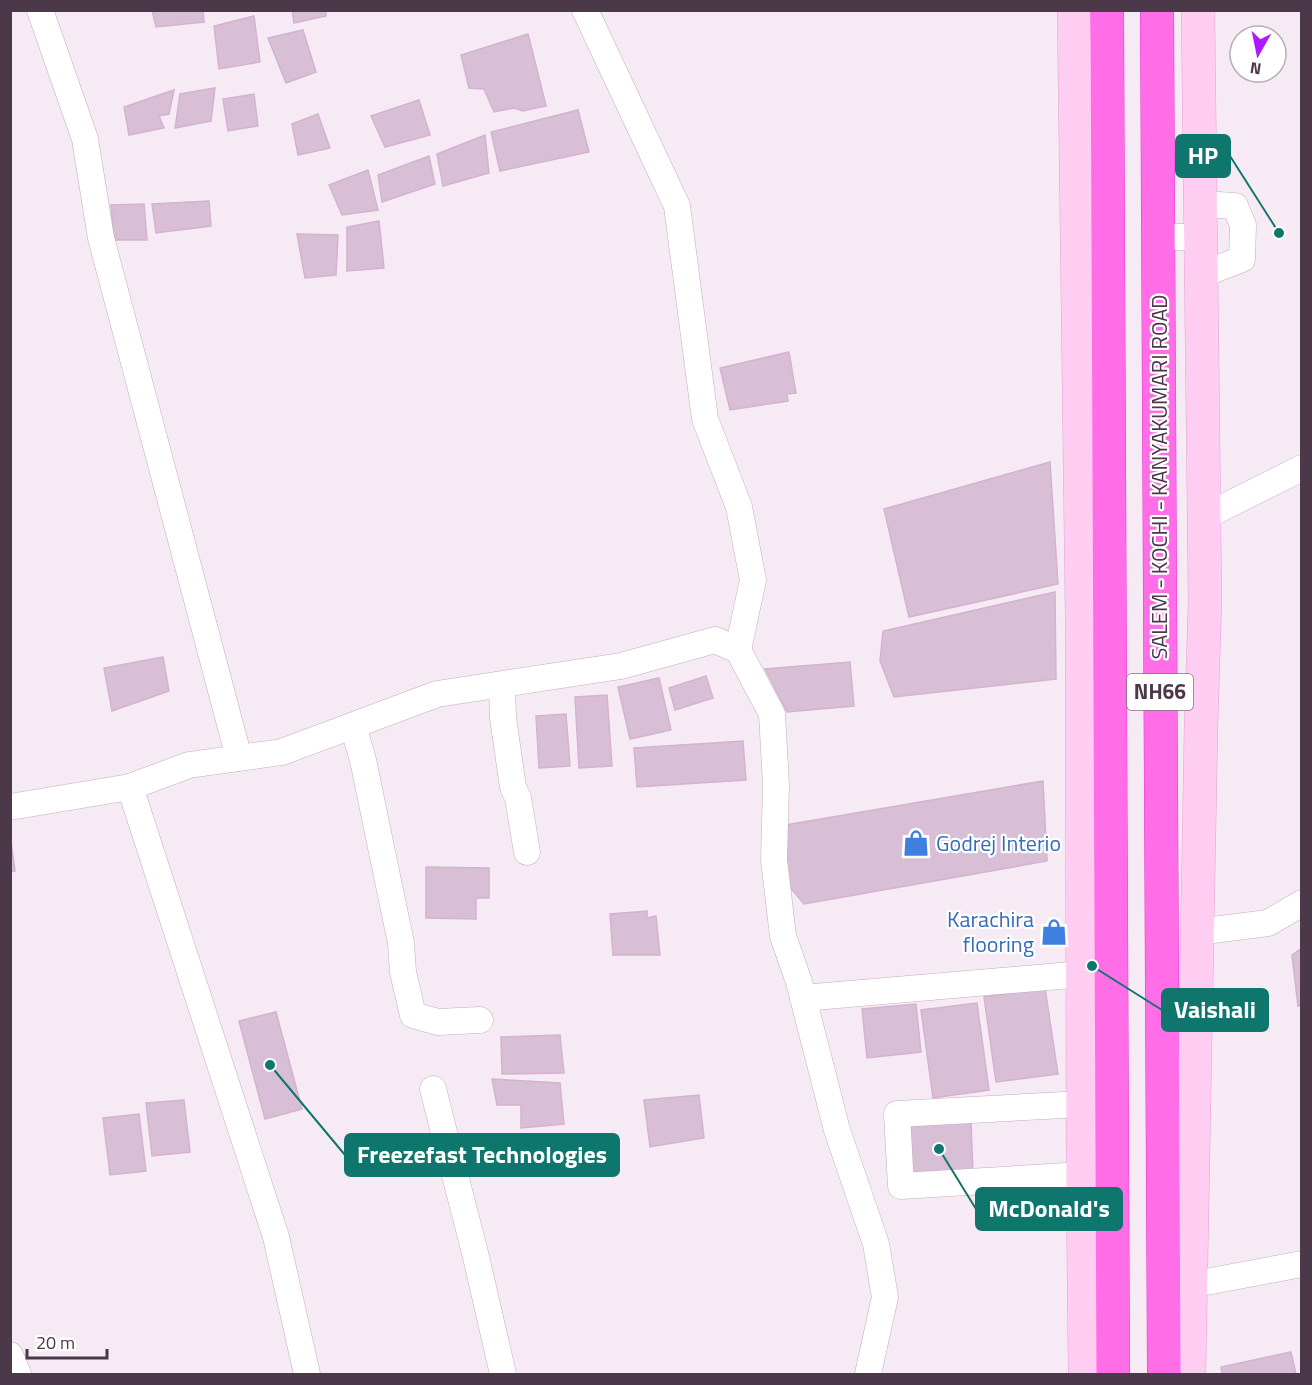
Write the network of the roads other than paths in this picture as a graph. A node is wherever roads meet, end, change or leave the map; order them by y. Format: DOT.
graph roads {
  1 [pos="40,10"];
  2 [pos="585,10"];
  3 [pos="1074,10"];
  4 [pos="1107,10"];
  5 [pos="1157,10"];
  6 [pos="1198,10"];
  7 [pos="1200,204"];
  8 [pos="1158,237"];
  9 [pos="1201,237"];
  10 [pos="1201,275"];
  11 [pos="1302,468"];
  12 [pos="1204,517"];
  13 [pos="738,650"];
  14 [pos="502,685"];
  15 [pos="1160,718"];
  16 [pos="1109,720"];
  17 [pos="353,726"];
  18 [pos="239,758"];
  19 [pos="130,787"];
  20 [pos="10,807"];
  21 [pos="527,852"];
  22 [pos="1302,903"];
  23 [pos="1197,932"];
  24 [pos="1083,974"];
  25 [pos="803,998"];
  26 [pos="480,1020"];
  27 [pos="433,1089"];
  28 [pos="1083,1104"];
  29 [pos="1083,1175"];
  30 [pos="1302,1264"];
  31 [pos="1190,1285"];
  32 [pos="10,1355"];
  33 [pos="18,1374"];
  34 [pos="307,1374"];
  35 [pos="503,1374"];
  36 [pos="868,1374"];
  37 [pos="1086,1374"];
  38 [pos="1113,1374"];
  39 [pos="1164,1374"];
  40 [pos="1189,1374"];
  1 -- 18 [label="street"];
  2 -- 13 [label="street"];
  3 -- 24 [label="street"];
  4 -- 16 [label="highway, NH66"];
  5 -- 8 [label="highway, SALEM - KOCHI - KANYAKUMARI ROAD / NH66"];
  6 -- 7 [label="street"];
  7 -- 9 [label="street"];
  7 -- 10 [label="street"];
  8 -- 9 [label="street"];
  8 -- 15 [label="highway, SALEM - KOCHI - KANYAKUMARI ROAD / NH66"];
  9 -- 10 [label="street"];
  10 -- 12 [label="street"];
  11 -- 12 [label="street"];
  12 -- 23 [label="street"];
  13 -- 14 [label="street"];
  13 -- 25 [label="street"];
  14 -- 17 [label="street"];
  14 -- 21 [label="street"];
  15 -- 16 [label="highway"];
  15 -- 39 [label="highway, SALEM - KOCHI - KANYAKUMARI ROAD / NH66"];
  16 -- 38 [label="highway, NH66"];
  17 -- 18 [label="street"];
  17 -- 26 [label="street"];
  18 -- 19 [label="street"];
  19 -- 20 [label="street"];
  19 -- 34 [label="street"];
  22 -- 23 [label="street"];
  23 -- 31 [label="street"];
  24 -- 25 [label="street"];
  24 -- 28 [label="street"];
  25 -- 36 [label="street"];
  27 -- 35 [label="street"];
  28 -- 29 [label="street"];
  28 -- 29 [label="street"];
  29 -- 37 [label="street"];
  30 -- 31 [label="street"];
  31 -- 40 [label="street"];
  32 -- 33 [label="street"];
}
